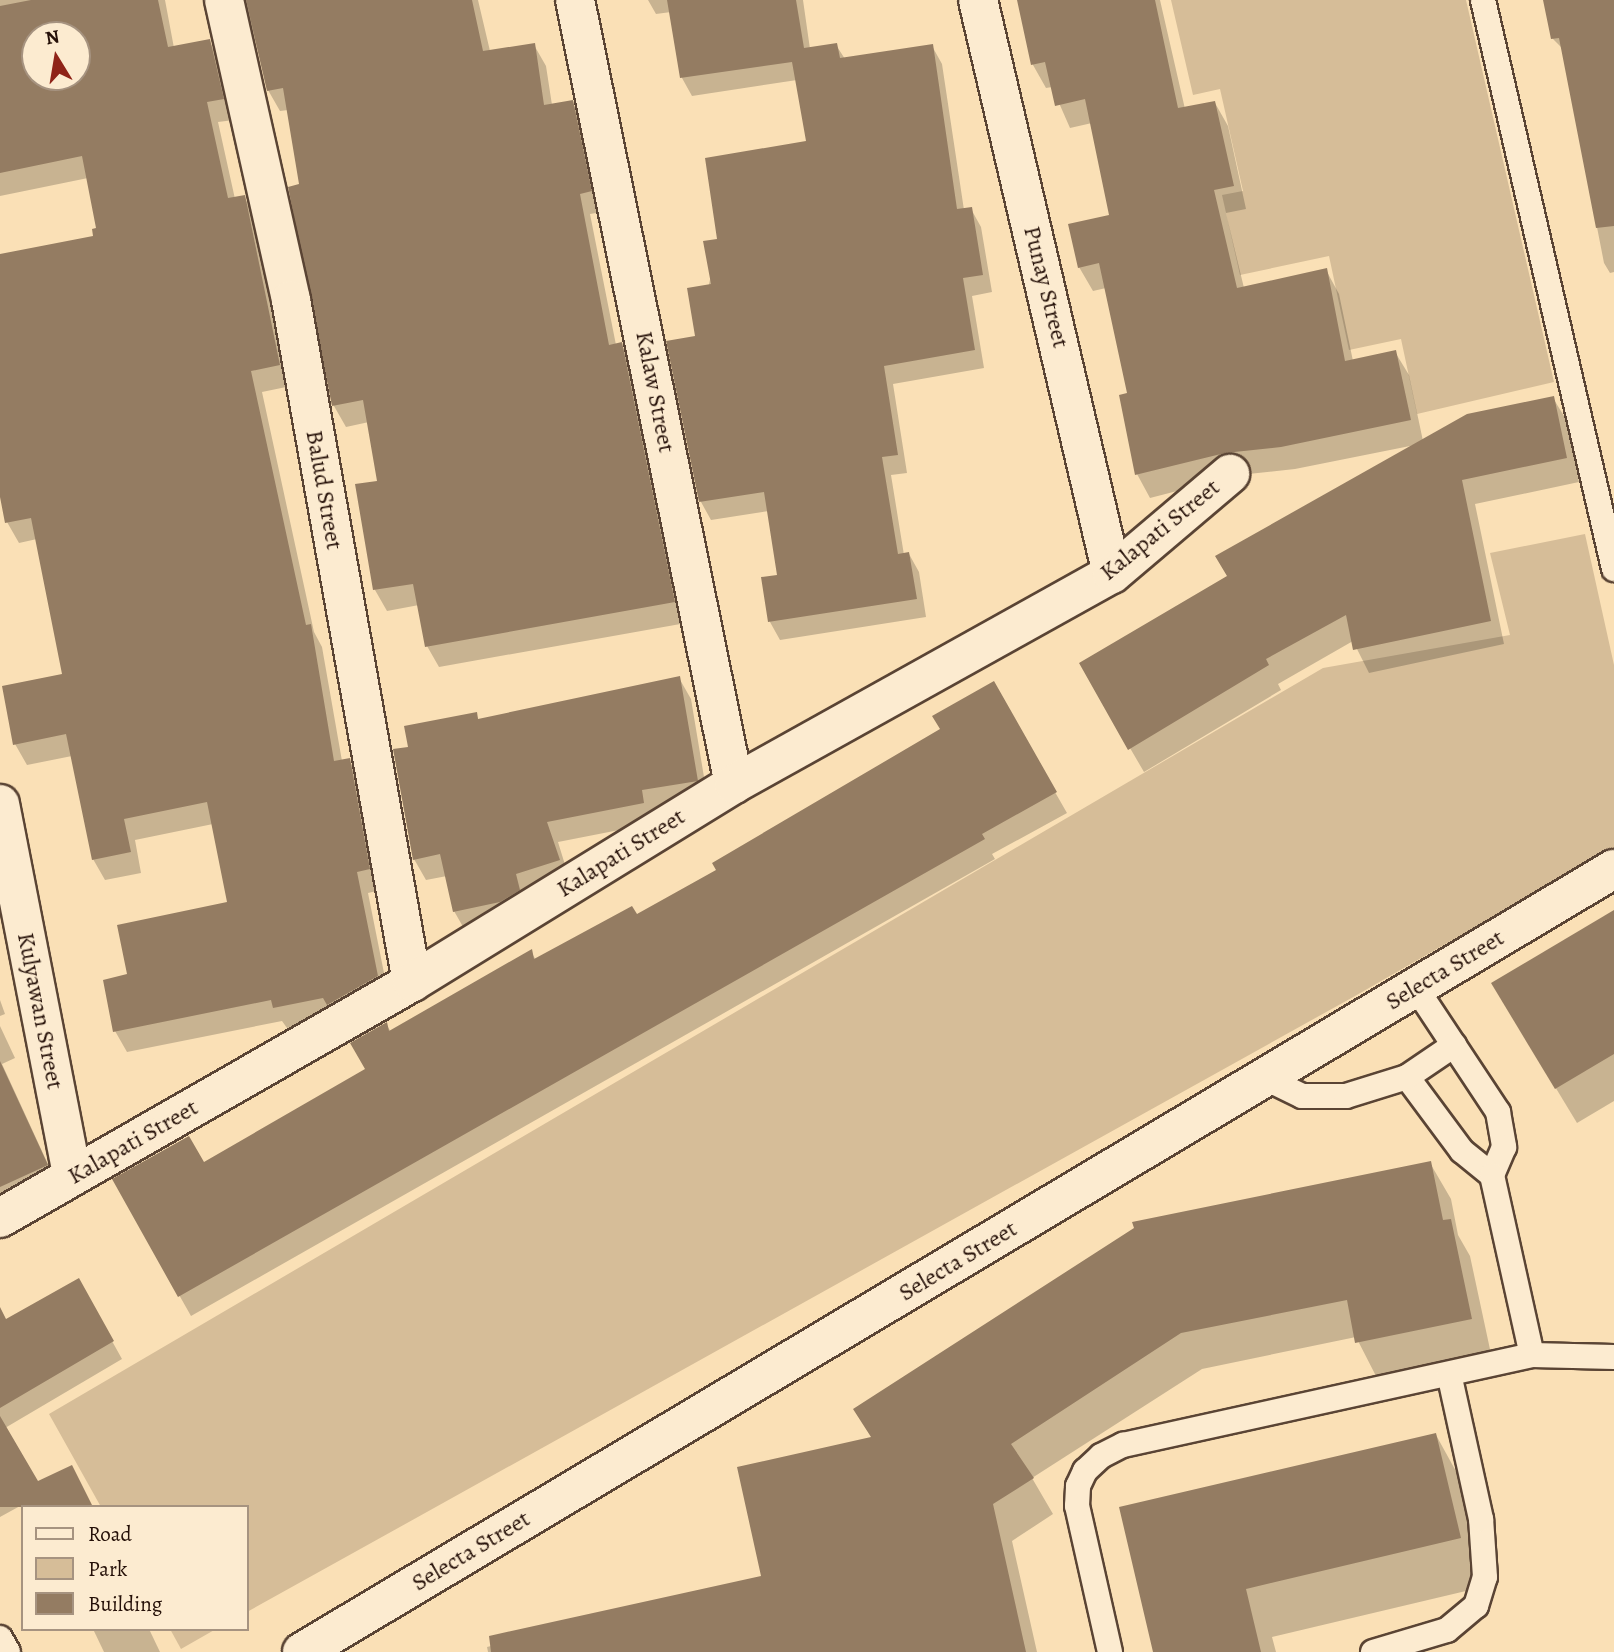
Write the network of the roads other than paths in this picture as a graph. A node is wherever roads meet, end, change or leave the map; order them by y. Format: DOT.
graph roads {
  1 [pos="224,0"];
  2 [pos="575,0"];
  3 [pos="978,0"];
  4 [pos="1483,0"];
  5 [pos="1230,474"];
  6 [pos="1614,569"];
  7 [pos="1112,574"];
  8 [pos="734,784"];
  9 [pos="0,807"];
  10 [pos="1614,869"];
  11 [pos="412,982"];
  12 [pos="1416,988"];
  13 [pos="1454,1045"];
  14 [pos="1407,1077"];
  15 [pos="1265,1078"];
  16 [pos="1492,1175"];
  17 [pos="72,1176"];
  18 [pos="0,1218"];
  19 [pos="1532,1355"];
  20 [pos="1614,1357"];
  21 [pos="1449,1374"];
  22 [pos="0,1638"];
  23 [pos="8,1652"];
  24 [pos="302,1652"];
  25 [pos="1110,1652"];
  26 [pos="1373,1652"];
  1 -- 11 [label="street, Balud Street"];
  2 -- 8 [label="street, Kalaw Street"];
  3 -- 7 [label="street, Punay Street"];
  4 -- 6 [label="lane"];
  5 -- 7 [label="street, Kalapati Street"];
  7 -- 8 [label="street, Kalapati Street"];
  8 -- 11 [label="street, Kalapati Street"];
  9 -- 17 [label="street, Kulyawan Street"];
  10 -- 12 [label="street, Selecta Street"];
  11 -- 17 [label="street, Kalapati Street"];
  12 -- 13 [label="lane"];
  12 -- 15 [label="street, Selecta Street"];
  13 -- 14 [label="lane"];
  13 -- 16 [label="lane"];
  14 -- 15 [label="lane"];
  14 -- 16 [label="lane"];
  15 -- 24 [label="street, Selecta Street"];
  16 -- 19 [label="lane"];
  17 -- 18 [label="street, Kalapati Street"];
  19 -- 20 [label="lane"];
  19 -- 21 [label="lane"];
  21 -- 25 [label="lane"];
  21 -- 26 [label="lane"];
  22 -- 23 [label="lane"];
}
